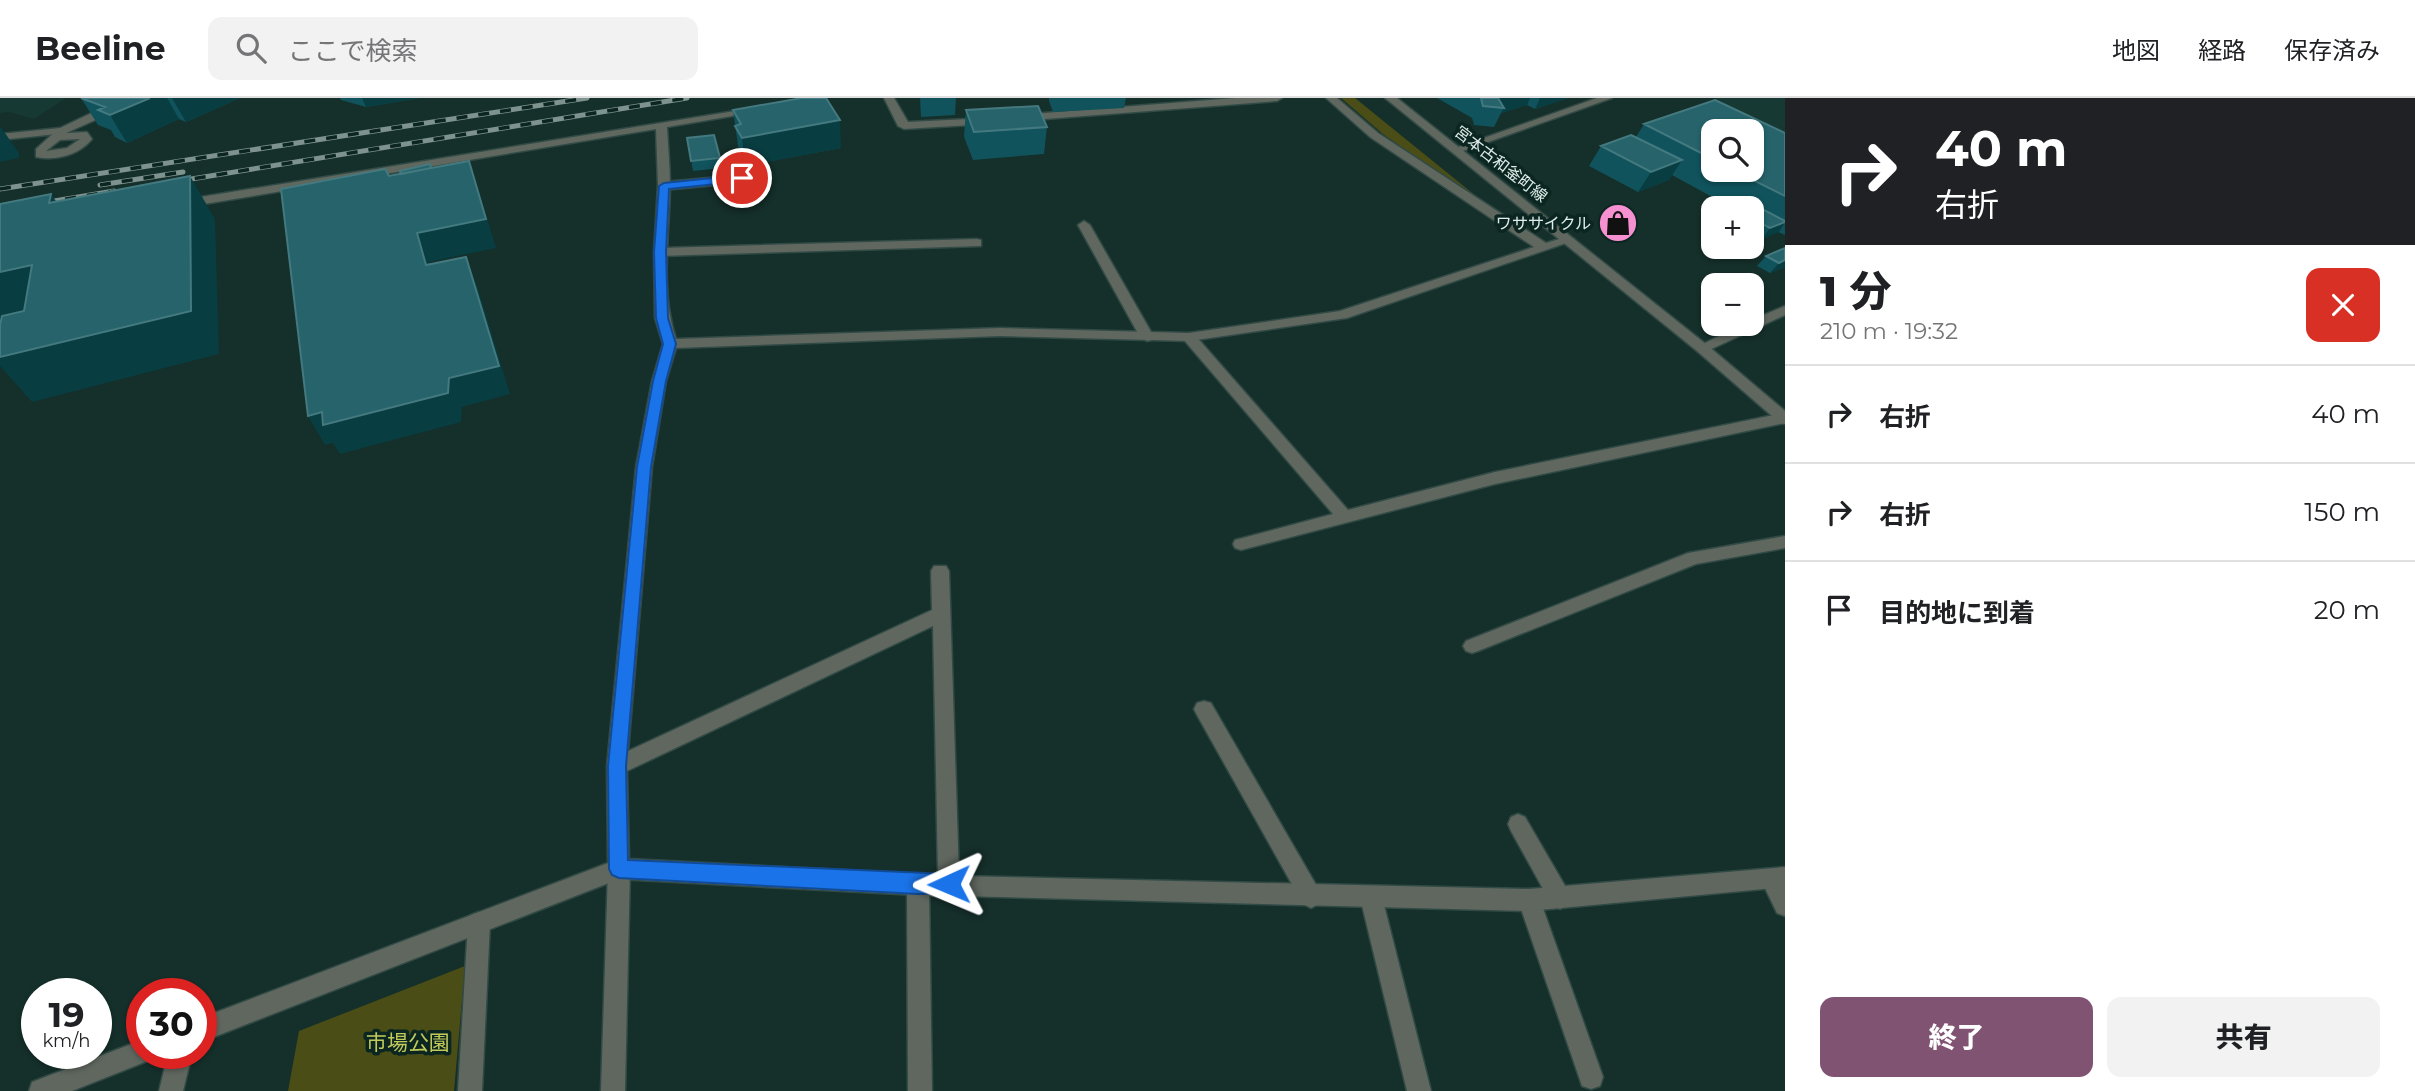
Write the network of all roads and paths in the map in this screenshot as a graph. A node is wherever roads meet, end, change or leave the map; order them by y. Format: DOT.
graph roads {
  1 [pos="140,98"];
  2 [pos="889,98"];
  3 [pos="1277,98"];
  4 [pos="1331,98"];
  5 [pos="1390,98"];
  6 [pos="1607,98"];
  7 [pos="771,107"];
  8 [pos="1011,119"];
  9 [pos="998,120"];
  10 [pos="662,124"];
  11 [pos="0,136"];
  12 [pos="1456,150"];
  13 [pos="742,178"];
  14 [pos="664,186"];
  15 [pos="165,206"];
  16 [pos="1084,225"];
  17 [pos="1569,240"];
  18 [pos="977,243"];
  19 [pos="1544,248"];
  20 [pos="660,252"];
  21 [pos="1785,310"];
  22 [pos="1147,337"];
  23 [pos="1189,337"];
  24 [pos="670,344"];
  25 [pos="1702,348"];
  26 [pos="1784,418"];
  27 [pos="1343,515"];
  28 [pos="1785,542"];
  29 [pos="1241,544"];
  30 [pos="940,571"];
  31 [pos="941,614"];
  32 [pos="1472,646"];
  33 [pos="1204,709"];
  34 [pos="617,766"];
  35 [pos="1518,824"];
  36 [pos="619,869"];
  37 [pos="1779,878"];
  38 [pos="949,884"];
  39 [pos="918,885"];
  40 [pos="1311,897"];
  41 [pos="1371,897"];
  42 [pos="1560,898"];
  43 [pos="1529,900"];
  44 [pos="1785,905"];
  45 [pos="479,923"];
  46 [pos="217,1024"];
  47 [pos="126,1058"];
  48 [pos="176,1069"];
  49 [pos="1591,1077"];
  50 [pos="41,1091"];
  51 [pos="171,1091"];
  52 [pos="470,1091"];
  53 [pos="613,1091"];
  54 [pos="920,1091"];
  55 [pos="1419,1091"];
  1 -- 11 [label="street"];
  2 -- 9 [label="street"];
  3 -- 8 [label="street"];
  4 -- 19 [label="street"];
  5 -- 12 [label="street, 宮本古和釜町線"];
  6 -- 12 [label="street"];
  7 -- 10 [label="street"];
  10 -- 14 [label="street"];
  10 -- 15 [label="street"];
  12 -- 17 [label="street, 宮本古和釜町線"];
  13 -- 14 [label="street"];
  14 -- 20 [label="street"];
  16 -- 22 [label="street"];
  17 -- 19 [label="street"];
  17 -- 25 [label="street, 宮本古和釜町線"];
  18 -- 20 [label="street"];
  19 -- 23 [label="street"];
  20 -- 24 [label="street"];
  21 -- 25 [label="street"];
  22 -- 23 [label="street"];
  22 -- 24 [label="street"];
  23 -- 27 [label="street"];
  24 -- 34 [label="street"];
  25 -- 26 [label="street, 宮本古和釜町線"];
  26 -- 27 [label="street"];
  27 -- 29 [label="street"];
  28 -- 32 [label="street"];
  30 -- 31 [label="street"];
  31 -- 34 [label="street"];
  31 -- 38 [label="street"];
  33 -- 40 [label="street"];
  34 -- 36 [label="street"];
  35 -- 42 [label="street"];
  36 -- 39 [label="street"];
  36 -- 45 [label="street"];
  36 -- 53 [label="street"];
  37 -- 42 [label="street"];
  37 -- 44 [label="street"];
  38 -- 39 [label="street"];
  38 -- 40 [label="street"];
  39 -- 54 [label="street"];
  40 -- 41 [label="street"];
  41 -- 43 [label="street"];
  41 -- 55 [label="street"];
  42 -- 43 [label="street"];
  43 -- 49 [label="street"];
  45 -- 46 [label="street"];
  45 -- 52 [label="street"];
  47 -- 50 [label="street"];
  48 -- 51 [label="street"];
}
